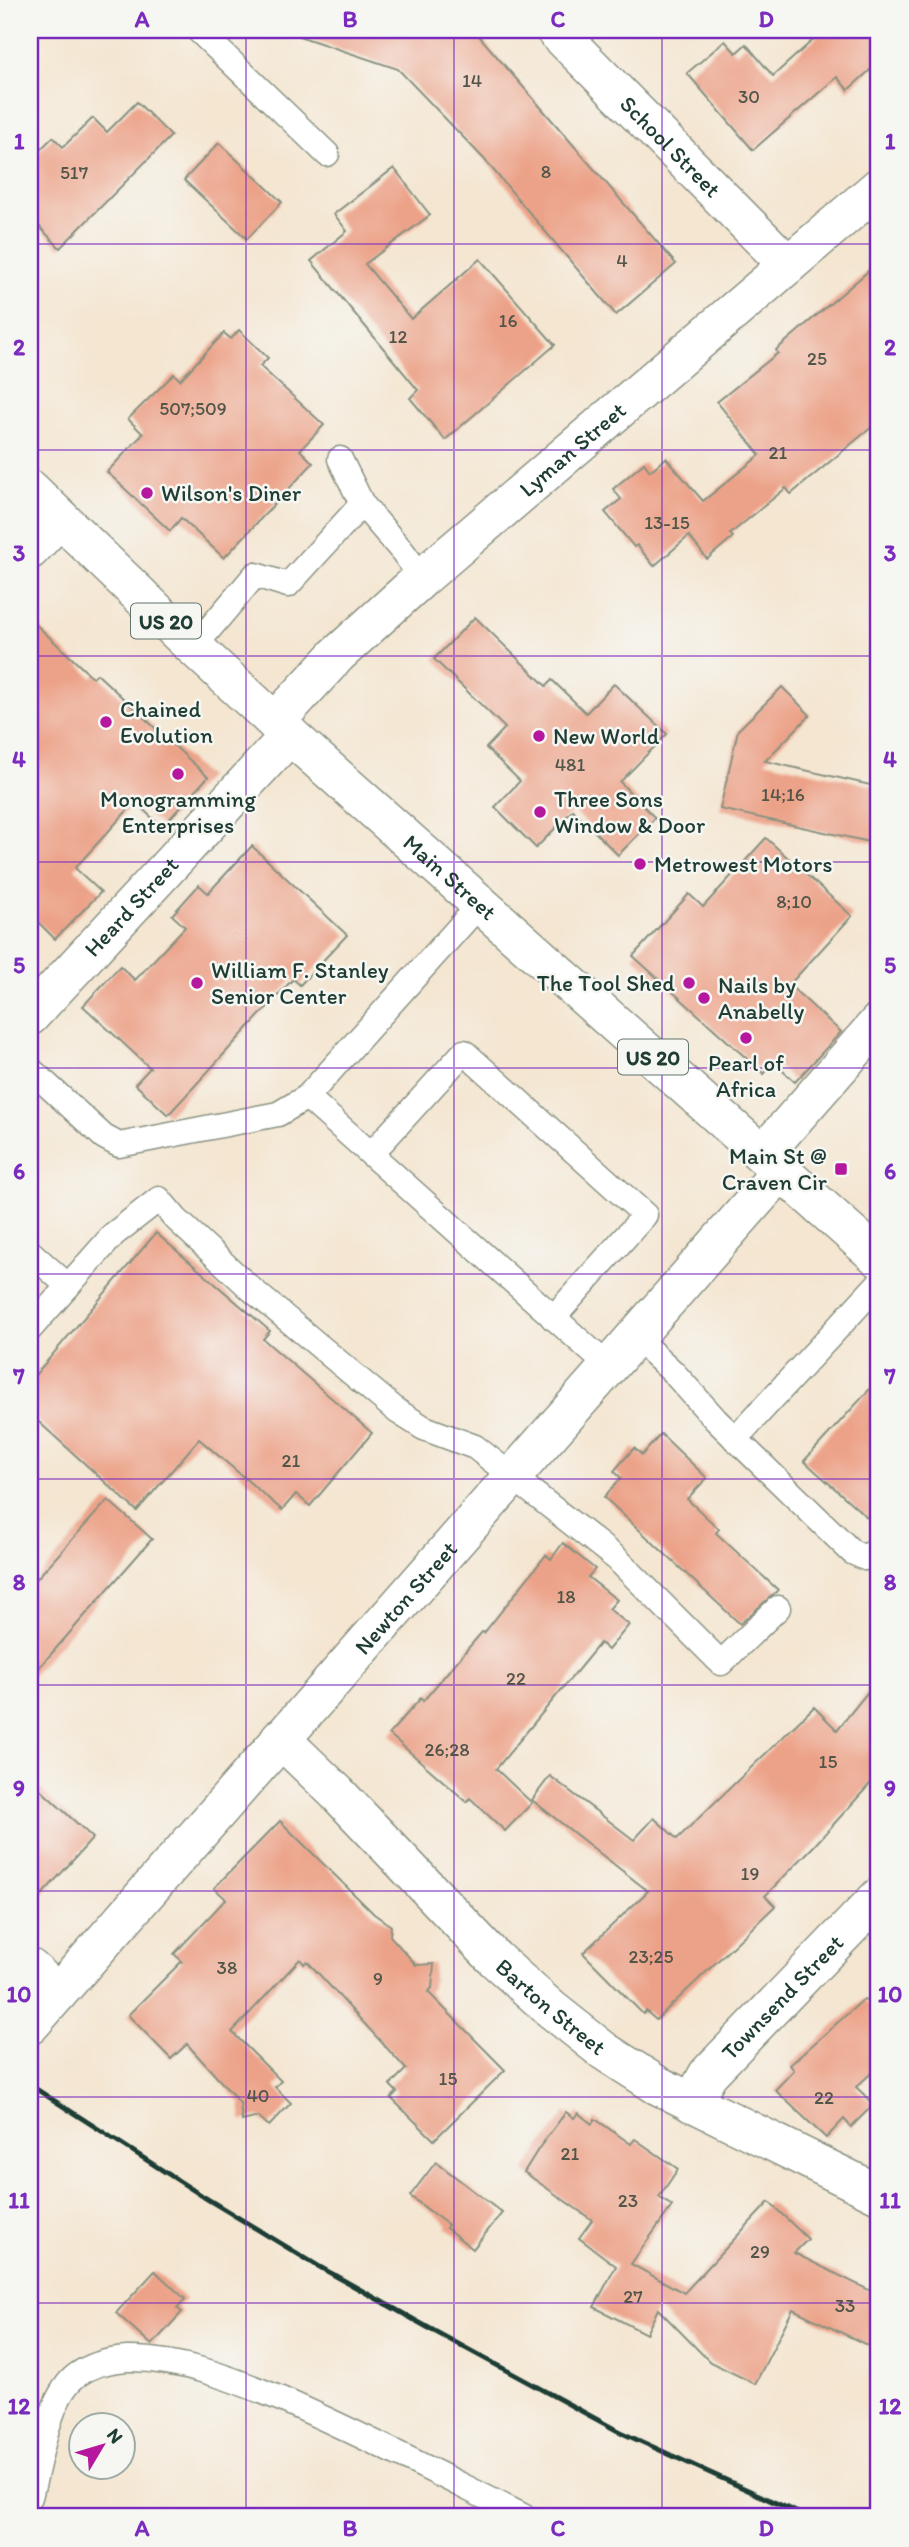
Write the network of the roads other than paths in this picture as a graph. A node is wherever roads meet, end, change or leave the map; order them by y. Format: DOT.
graph roads {
  1 [pos="198,30"];
  2 [pos="555,30"];
  3 [pos="327,154"];
  4 [pos="879,187"];
  5 [pos="788,265"];
  6 [pos="340,459"];
  7 [pos="30,489"];
  8 [pos="362,504"];
  9 [pos="60,518"];
  10 [pos="30,550"];
  11 [pos="422,578"];
  12 [pos="194,647"];
  13 [pos="283,729"];
  14 [pos="480,904"];
  15 [pos="30,1016"];
  16 [pos="879,1022"];
  17 [pos="30,1069"];
  18 [pos="307,1097"];
  19 [pos="371,1154"];
  20 [pos="772,1162"];
  21 [pos="30,1252"];
  22 [pos="879,1258"];
  23 [pos="879,1283"];
  24 [pos="68,1286"];
  25 [pos="553,1318"];
  26 [pos="30,1329"];
  27 [pos="634,1336"];
  28 [pos="608,1366"];
  29 [pos="735,1439"];
  30 [pos="512,1475"];
  31 [pos="879,1548"];
  32 [pos="778,1608"];
  33 [pos="280,1738"];
  34 [pos="879,1897"];
  35 [pos="30,1968"];
  36 [pos="58,1993"];
  37 [pos="30,2025"];
  38 [pos="691,2102"];
  39 [pos="879,2194"];
  40 [pos="30,2497"];
  41 [pos="525,2517"];
  1 -- 3 [label="lane"];
  2 -- 5 [label="street, School Street"];
  4 -- 5 [label="street, Lyman Street"];
  5 -- 11 [label="street, Lyman Street"];
  6 -- 8 [label="lane"];
  7 -- 9 [label="street, Main Street / US 20"];
  8 -- 11 [label="lane"];
  8 -- 12 [label="lane"];
  9 -- 10 [label="street"];
  9 -- 12 [label="street, Main Street / US 20"];
  11 -- 13 [label="street, Lyman Street"];
  12 -- 13 [label="street, Main Street / US 20"];
  13 -- 14 [label="street, Main Street / US 20"];
  13 -- 15 [label="street, Heard Street"];
  14 -- 18 [label="lane"];
  14 -- 20 [label="street, Main Street / US 20"];
  16 -- 20 [label="street, Newton Street"];
  17 -- 18 [label="lane"];
  18 -- 19 [label="lane"];
  19 -- 25 [label="lane"];
  19 -- 25 [label="lane"];
  20 -- 22 [label="street, Main Street / US 20"];
  20 -- 27 [label="street, Newton Street"];
  21 -- 24 [label="lane"];
  23 -- 29 [label="lane"];
  24 -- 26 [label="lane"];
  24 -- 30 [label="lane"];
  25 -- 28 [label="lane"];
  27 -- 28 [label="street, Newton Street"];
  27 -- 29 [label="lane"];
  28 -- 30 [label="street, Newton Street"];
  29 -- 31 [label="lane"];
  30 -- 32 [label="lane"];
  30 -- 33 [label="street, Newton Street"];
  33 -- 36 [label="street, Newton Street"];
  33 -- 38 [label="street, Barton Street"];
  34 -- 38 [label="street, Townsend Street"];
  35 -- 36 [label="street"];
  36 -- 37 [label="street, Newton Street"];
  38 -- 39 [label="street, Barton Street"];
  40 -- 41 [label="lane"];
}
